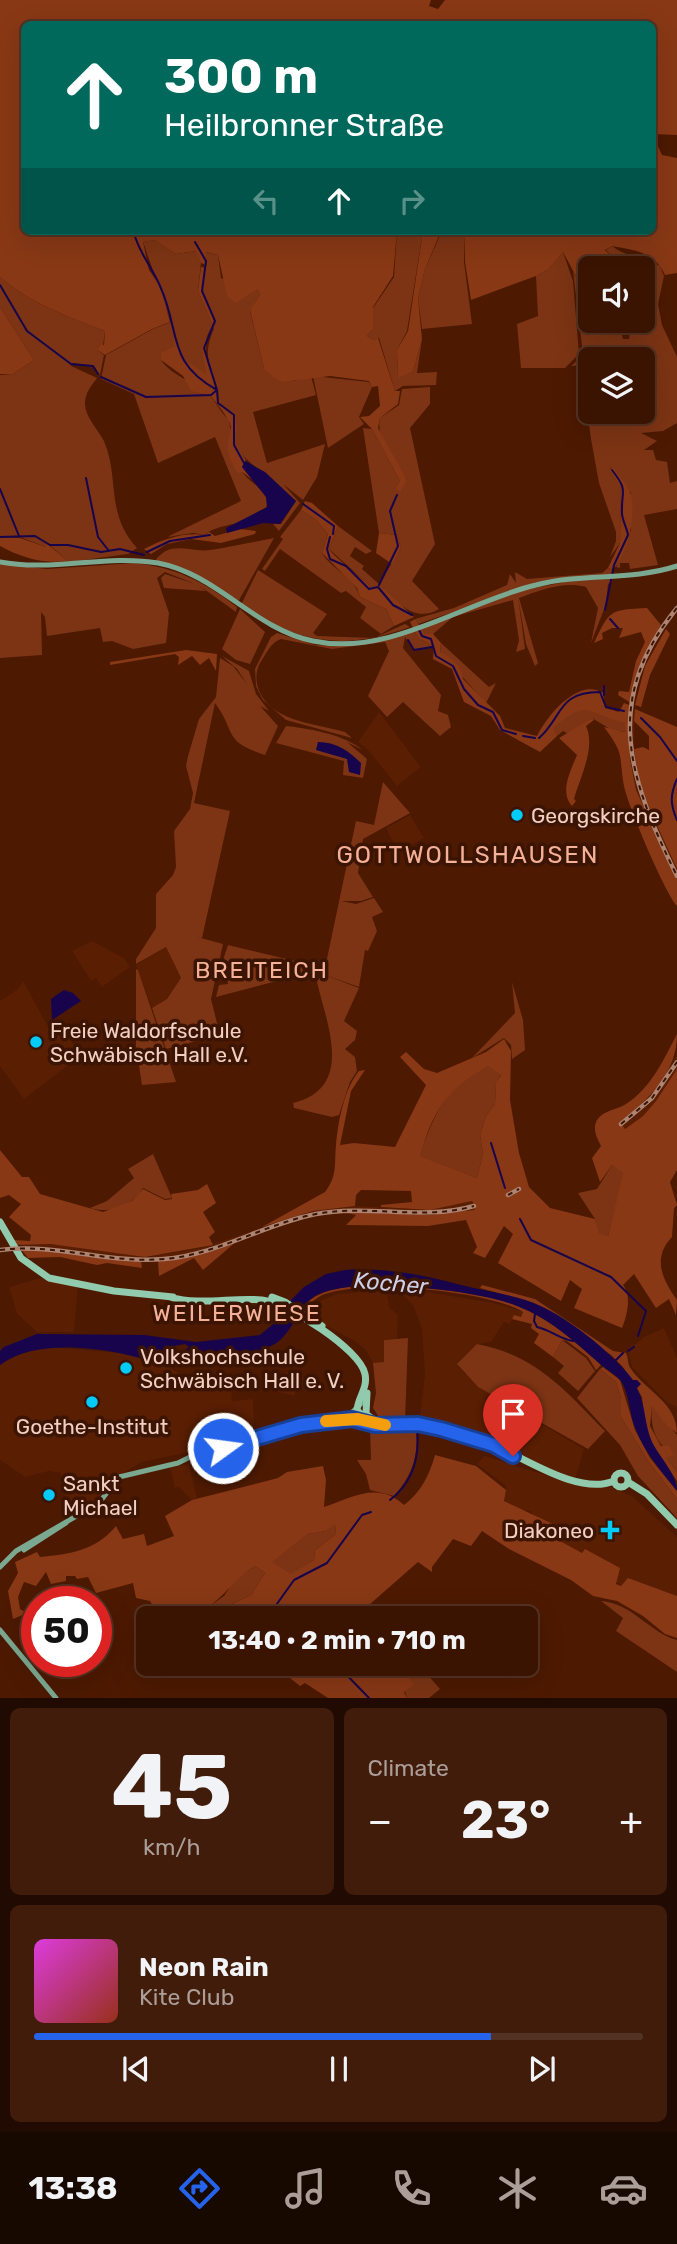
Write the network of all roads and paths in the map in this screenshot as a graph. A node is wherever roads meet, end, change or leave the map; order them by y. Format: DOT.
graph roads {
  1 [pos="0,562"];
  2 [pos="677,566"];
  3 [pos="0,1222"];
  4 [pos="358,1406"];
  5 [pos="345,1419"];
  6 [pos="366,1419"];
  7 [pos="337,1420"];
  8 [pos="677,1525"];
  9 [pos="0,1567"];
  10 [pos="0,1630"];
  11 [pos="58,1698"];
  1 -- 2 [label="main road"];
  3 -- 4 [label="main road"];
  4 -- 5 [label="main road"];
  4 -- 6 [label="main road"];
  4 -- 6 [label="main road"];
  4 -- 7 [label="main road"];
  5 -- 6 [label="main road"];
  5 -- 7 [label="main road"];
  6 -- 8 [label="main road"];
  7 -- 9 [label="main road"];
  10 -- 11 [label="main road"];
}
